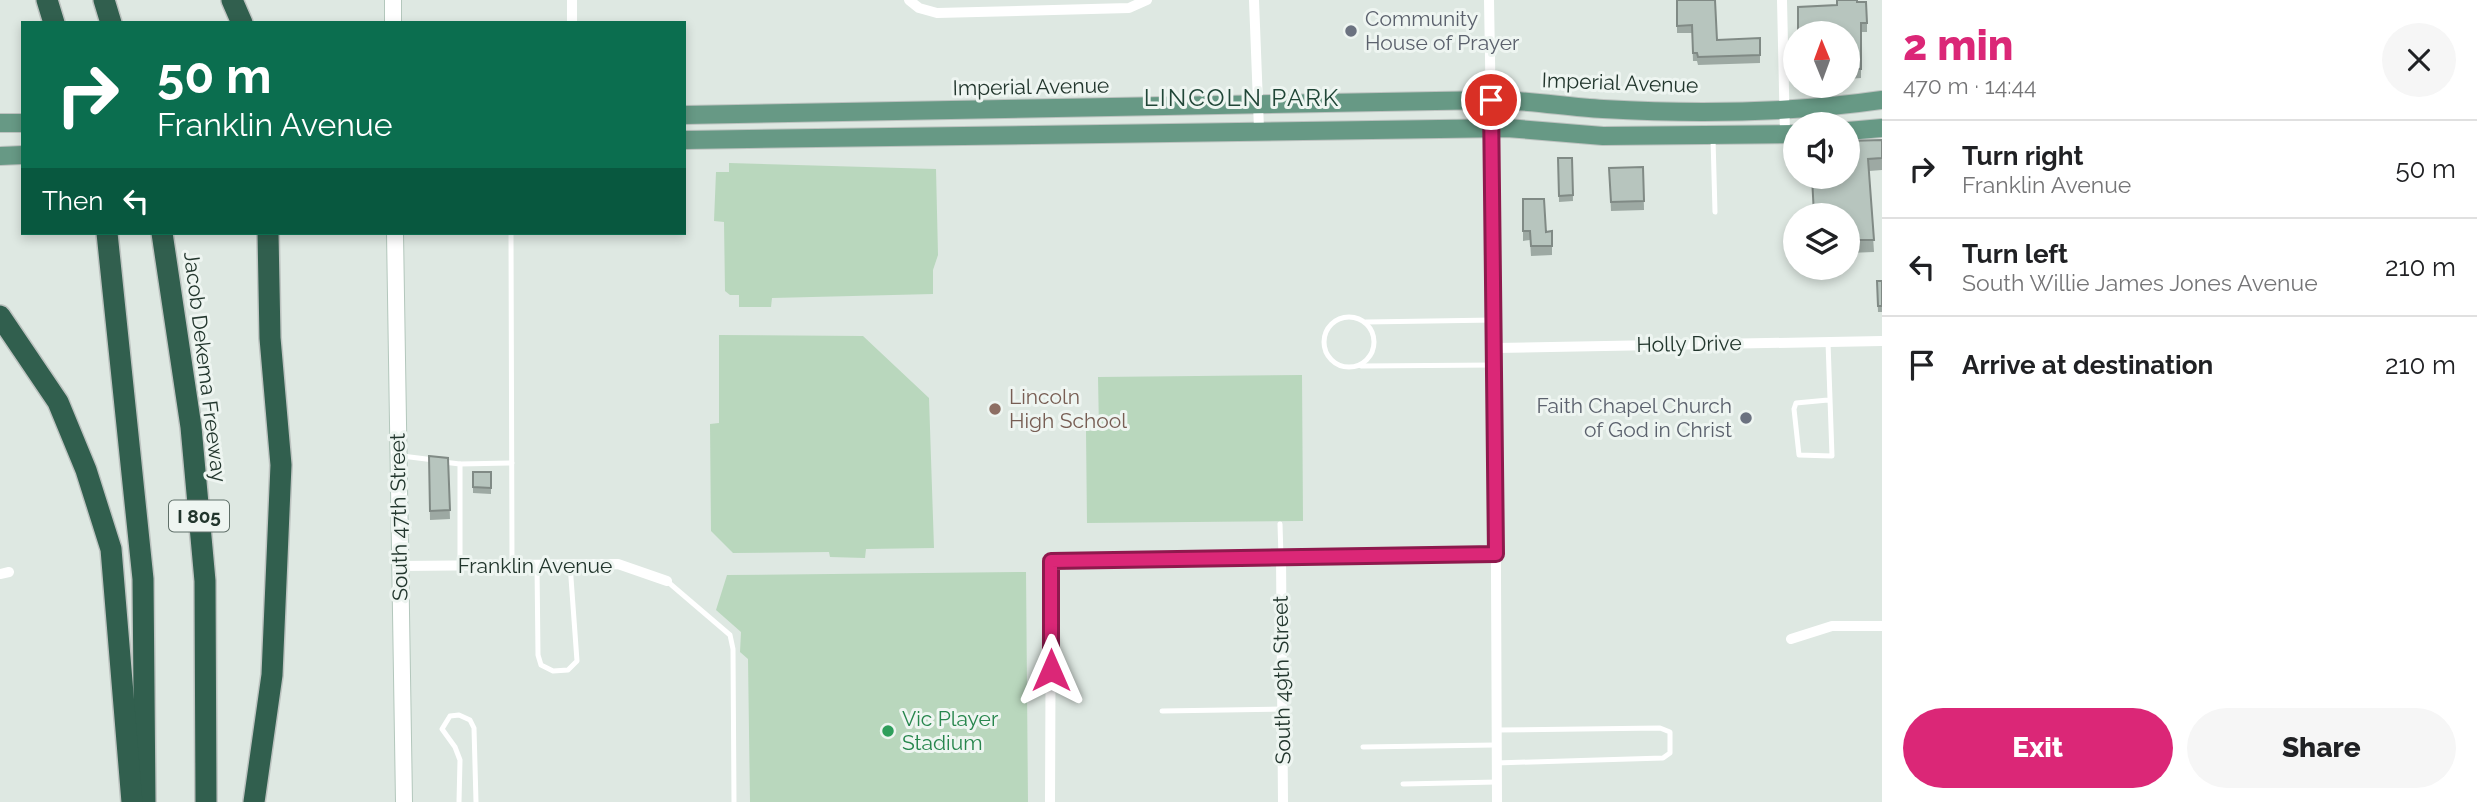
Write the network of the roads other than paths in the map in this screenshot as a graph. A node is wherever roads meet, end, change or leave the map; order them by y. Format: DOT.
graph roads {
  1 [pos="47,0"];
  2 [pos="104,0"];
  3 [pos="232,0"];
  4 [pos="393,0"];
  5 [pos="572,0"];
  6 [pos="909,0"];
  7 [pos="1147,0"];
  8 [pos="1254,0"];
  9 [pos="1489,0"];
  10 [pos="1782,0"];
  11 [pos="53,21"];
  12 [pos="110,21"];
  13 [pos="241,21"];
  14 [pos="393,21"];
  15 [pos="572,21"];
  16 [pos="1491,100"];
  17 [pos="1882,100"];
  18 [pos="1257,106"];
  19 [pos="1784,108"];
  20 [pos="1785,112"];
  21 [pos="686,115"];
  22 [pos="21,123"];
  23 [pos="0,124"];
  24 [pos="1491,128"];
  25 [pos="1882,128"];
  26 [pos="1259,129"];
  27 [pos="1860,130"];
  28 [pos="1783,135"];
  29 [pos="1713,136"];
  30 [pos="686,140"];
  31 [pos="21,155"];
  32 [pos="0,156"];
  33 [pos="1715,212"];
  34 [pos="107,235"];
  35 [pos="162,235"];
  36 [pos="268,235"];
  37 [pos="395,235"];
  38 [pos="511,235"];
  39 [pos="0,316"];
  40 [pos="1495,320"];
  41 [pos="1366,322"];
  42 [pos="1882,341"];
  43 [pos="1828,342"];
  44 [pos="1495,348"];
  45 [pos="1495,365"];
  46 [pos="1358,366"];
  47 [pos="1828,400"];
  48 [pos="398,456"];
  49 [pos="512,463"];
  50 [pos="460,464"];
  51 [pos="1280,524"];
  52 [pos="1496,554"];
  53 [pos="1281,557"];
  54 [pos="570,564"];
  55 [pos="460,565"];
  56 [pos="512,565"];
  57 [pos="537,565"];
  58 [pos="400,566"];
  59 [pos="667,582"];
  60 [pos="1882,626"];
  61 [pos="1791,639"];
  62 [pos="1283,709"];
  63 [pos="1161,711"];
  64 [pos="1495,730"];
  65 [pos="1496,745"];
  66 [pos="1363,747"];
  67 [pos="1496,763"];
  68 [pos="1496,782"];
  69 [pos="1403,784"];
  70 [pos="132,802"];
  71 [pos="145,802"];
  72 [pos="206,802"];
  73 [pos="254,802"];
  74 [pos="404,802"];
  75 [pos="458,802"];
  76 [pos="476,802"];
  77 [pos="734,802"];
  78 [pos="1050,802"];
  79 [pos="1283,802"];
  80 [pos="1497,802"];
  1 -- 11 [label="highway"];
  2 -- 12 [label="highway"];
  3 -- 13 [label="highway"];
  4 -- 14 [label="main road"];
  5 -- 15 [label="street"];
  6 -- 7 [label="street"];
  8 -- 18 [label="street"];
  9 -- 16 [label="street"];
  10 -- 19 [label="street"];
  16 -- 18 [label="main road, Imperial Avenue"];
  16 -- 19 [label="main road, Imperial Avenue"];
  16 -- 24 [label="street"];
  17 -- 19 [label="main road, Imperial Avenue"];
  18 -- 21 [label="main road, Imperial Avenue"];
  18 -- 26 [label="street"];
  19 -- 20 [label="street"];
  22 -- 23 [label="main road"];
  24 -- 26 [label="main road"];
  24 -- 29 [label="main road"];
  24 -- 40 [label="street"];
  25 -- 27 [label="main road"];
  26 -- 30 [label="main road"];
  28 -- 29 [label="main road"];
  29 -- 33 [label="lane"];
  31 -- 32 [label="main road"];
  34 -- 71 [label="highway, I 805"];
  35 -- 72 [label="highway, Jacob Dekema Freeway / I 805"];
  36 -- 73 [label="highway"];
  37 -- 48 [label="main road, South 47th Street"];
  38 -- 49 [label="lane"];
  39 -- 70 [label="highway"];
  40 -- 41 [label="lane"];
  40 -- 44 [label="street"];
  41 -- 46 [label="lane"];
  41 -- 46 [label="lane"];
  42 -- 43 [label="street, Holly Drive"];
  43 -- 44 [label="street, Holly Drive"];
  43 -- 47 [label="lane"];
  44 -- 45 [label="street"];
  45 -- 46 [label="lane"];
  45 -- 52 [label="street"];
  47 -- 47 [label="lane"];
  48 -- 50 [label="lane"];
  48 -- 58 [label="main road, South 47th Street"];
  49 -- 50 [label="lane"];
  49 -- 56 [label="lane"];
  50 -- 55 [label="lane"];
  51 -- 53 [label="lane"];
  52 -- 53 [label="street"];
  52 -- 64 [label="street"];
  53 -- 62 [label="street, South 49th Street"];
  53 -- 78 [label="street"];
  54 -- 57 [label="street, Franklin Avenue"];
  54 -- 57 [label="lane"];
  54 -- 59 [label="street, Franklin Avenue"];
  55 -- 56 [label="street, Franklin Avenue"];
  55 -- 58 [label="street, Franklin Avenue"];
  56 -- 57 [label="street, Franklin Avenue"];
  58 -- 74 [label="main road, South 47th Street"];
  59 -- 77 [label="lane"];
  60 -- 61 [label="street"];
  62 -- 63 [label="lane"];
  62 -- 79 [label="street, South 49th Street"];
  64 -- 65 [label="street"];
  64 -- 67 [label="lane"];
  65 -- 66 [label="lane"];
  65 -- 67 [label="street"];
  67 -- 68 [label="street"];
  68 -- 69 [label="lane"];
  68 -- 80 [label="street"];
  75 -- 76 [label="lane"];
}
